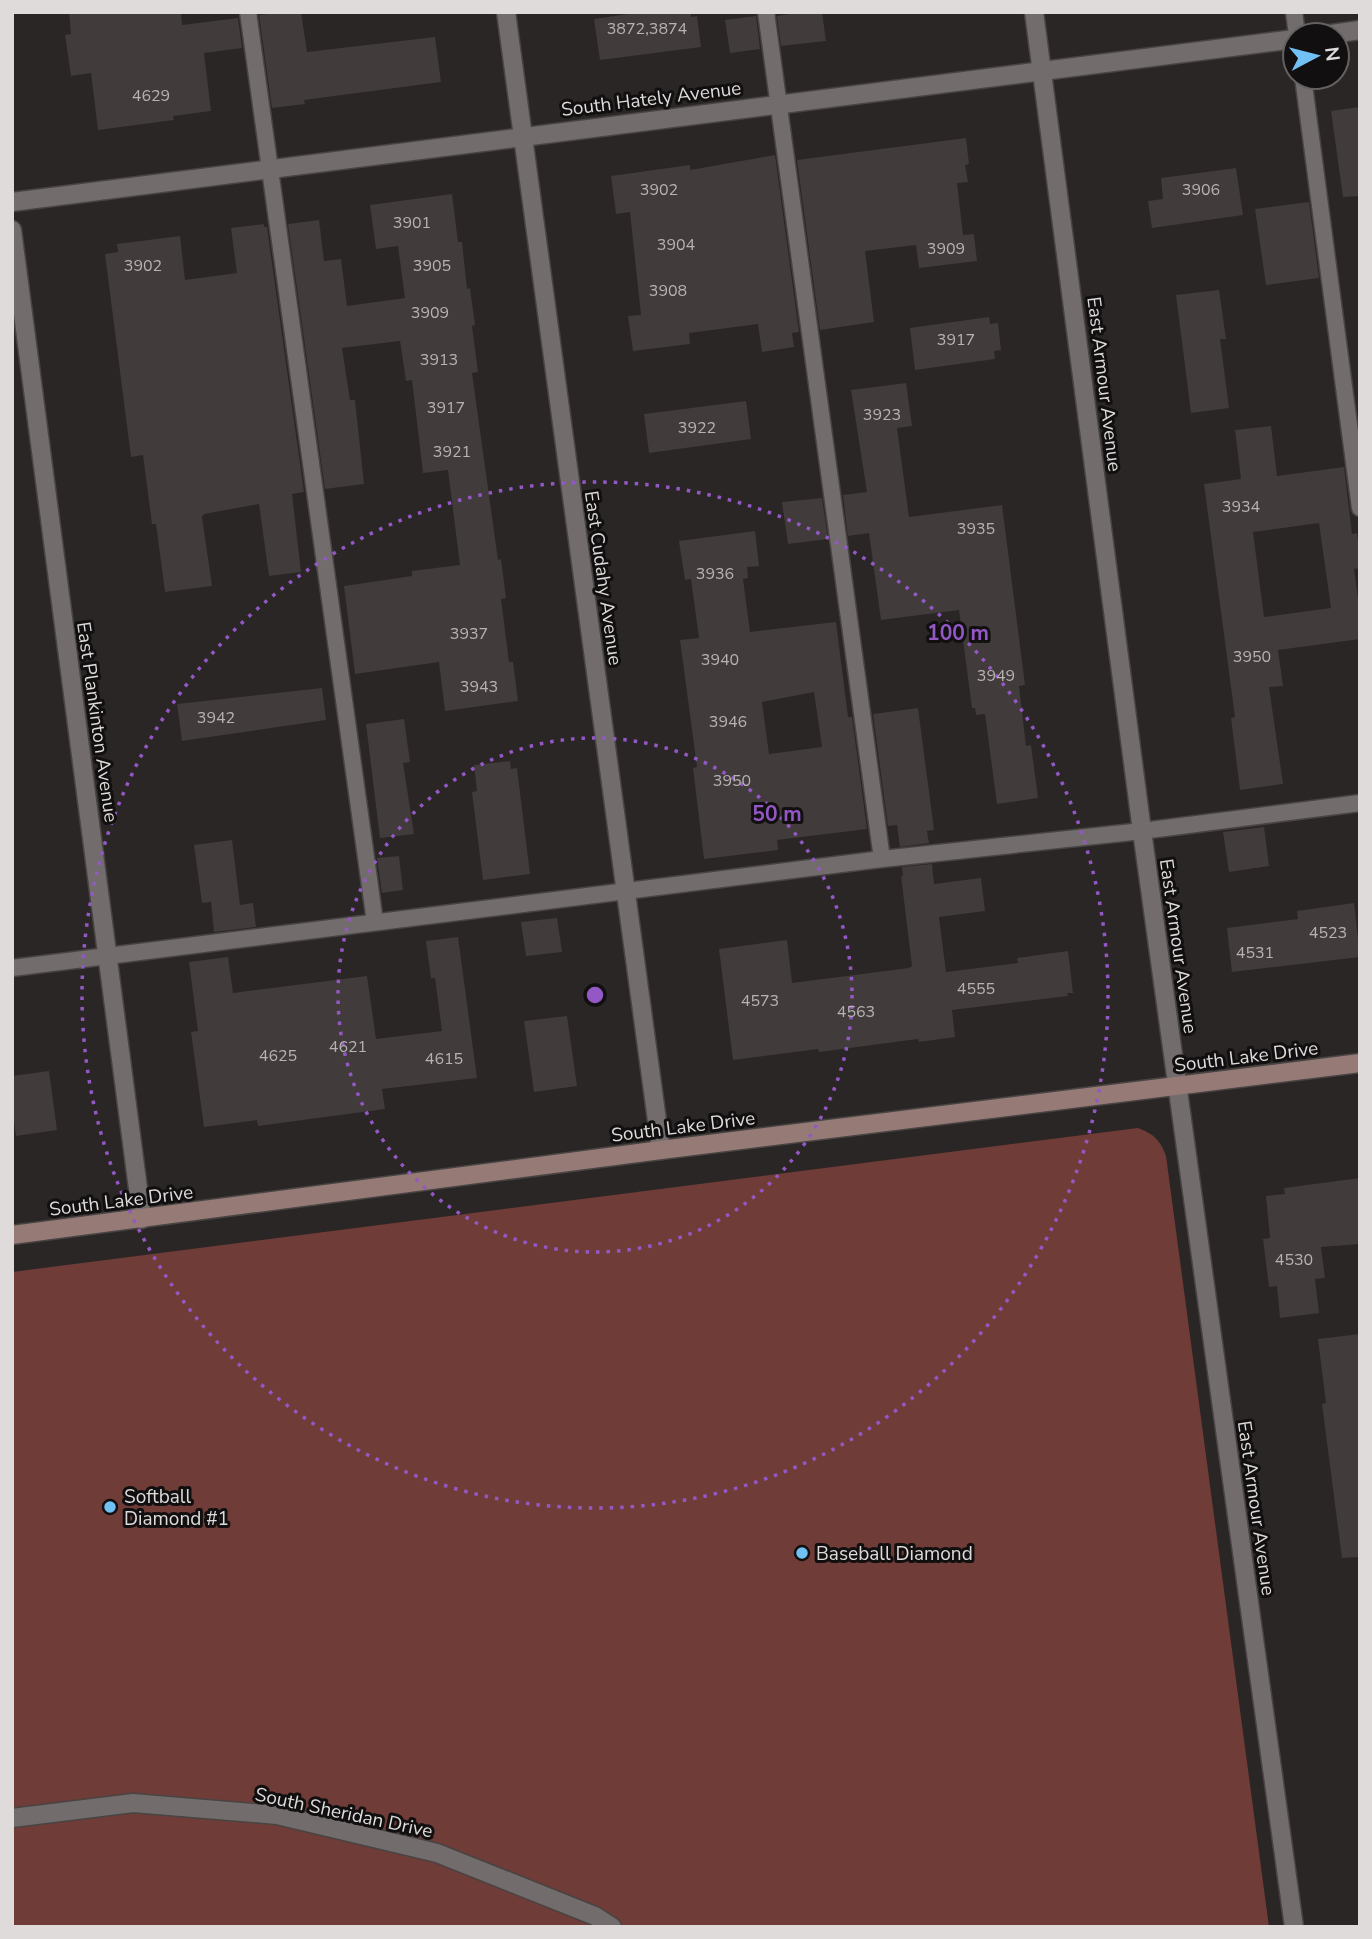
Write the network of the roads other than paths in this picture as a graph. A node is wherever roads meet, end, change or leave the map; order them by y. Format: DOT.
graph roads {
  1 [pos="248,12"];
  2 [pos="506,12"];
  3 [pos="766,12"];
  4 [pos="1034,12"];
  5 [pos="1281,39"];
  6 [pos="1042,71"];
  7 [pos="1305,91"];
  8 [pos="778,103"];
  9 [pos="522,136"];
  10 [pos="269,169"];
  11 [pos="12,202"];
  12 [pos="12,230"];
  13 [pos="1360,508"];
  14 [pos="1360,803"];
  15 [pos="1142,831"];
  16 [pos="882,859"];
  17 [pos="626,891"];
  18 [pos="375,922"];
  19 [pos="108,956"];
  20 [pos="12,968"];
  21 [pos="1360,1063"];
  22 [pos="1177,1085"];
  23 [pos="662,1150"];
  24 [pos="142,1219"];
  25 [pos="12,1235"];
  26 [pos="12,1818"];
  27 [pos="612,1927"];
  28 [pos="1294,1927"];
  1 -- 10 [label="lane"];
  2 -- 9 [label="street, East Cudahy Avenue"];
  3 -- 8 [label="lane"];
  4 -- 6 [label="street, East Armour Avenue"];
  5 -- 6 [label="street, South Hately Avenue"];
  6 -- 8 [label="street, South Hately Avenue"];
  6 -- 15 [label="street, East Armour Avenue"];
  7 -- 13 [label="lane"];
  8 -- 9 [label="street, South Hately Avenue"];
  8 -- 16 [label="lane"];
  9 -- 10 [label="street, South Hately Avenue"];
  9 -- 17 [label="street, East Cudahy Avenue"];
  10 -- 11 [label="street, South Hately Avenue"];
  10 -- 18 [label="lane"];
  12 -- 19 [label="street, East Plankinton Avenue"];
  14 -- 15 [label="lane"];
  15 -- 16 [label="lane"];
  15 -- 22 [label="street, East Armour Avenue"];
  16 -- 17 [label="lane"];
  17 -- 18 [label="lane"];
  17 -- 23 [label="street, East Cudahy Avenue"];
  18 -- 19 [label="lane"];
  19 -- 20 [label="lane"];
  19 -- 24 [label="street, East Plankinton Avenue"];
  21 -- 22 [label="main road, South Lake Drive"];
  22 -- 23 [label="main road, South Lake Drive"];
  22 -- 28 [label="street, East Armour Avenue"];
  23 -- 24 [label="main road, South Lake Drive"];
  24 -- 25 [label="main road, South Lake Drive"];
  26 -- 27 [label="street, South Sheridan Drive"];
}
